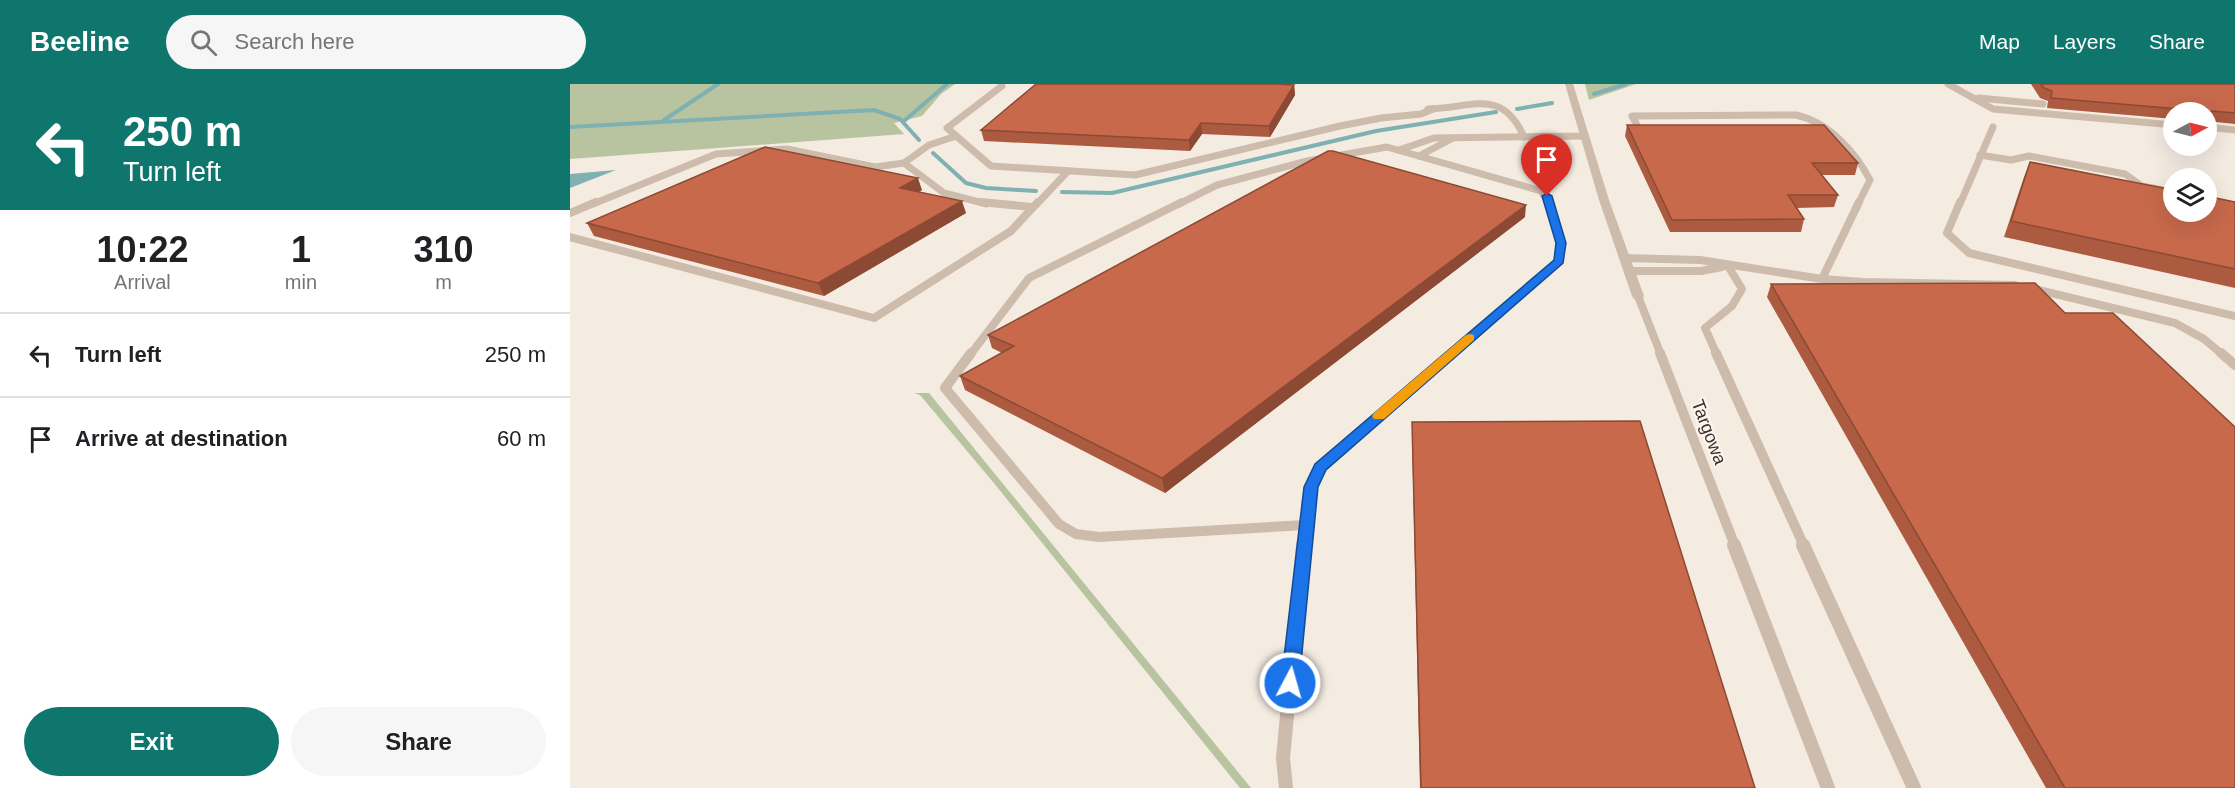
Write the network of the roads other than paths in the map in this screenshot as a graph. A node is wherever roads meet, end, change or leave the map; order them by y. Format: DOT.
graph roads {
  1 [pos="1000,84"];
  2 [pos="1569,84"];
  3 [pos="1948,84"];
  4 [pos="1972,98"];
  5 [pos="2043,104"];
  6 [pos="2163,123"];
  7 [pos="1638,127"];
  8 [pos="1994,127"];
  9 [pos="2217,128"];
  10 [pos="2235,130"];
  11 [pos="956,136"];
  12 [pos="1524,136"];
  13 [pos="1585,136"];
  14 [pos="1454,137"];
  15 [pos="1399,150"];
  16 [pos="1980,155"];
  17 [pos="1419,156"];
  18 [pos="904,163"];
  19 [pos="1068,171"];
  20 [pos="2163,190"];
  21 [pos="1032,207"];
  22 [pos="570,213"];
  23 [pos="570,237"];
  24 [pos="1624,258"];
  25 [pos="1728,266"];
  26 [pos="1629,271"];
  27 [pos="1822,279"];
  28 [pos="1638,296"];
  29 [pos="2235,316"];
  30 [pos="2235,365"];
  31 [pos="1306,525"];
  32 [pos="1286,788"];
  33 [pos="1828,788"];
  34 [pos="1914,788"];
  1 -- 11 [label="lane"];
  2 -- 13 [label="street, Targowa"];
  3 -- 4 [label="lane"];
  4 -- 5 [label="lane"];
  4 -- 6 [label="lane"];
  7 -- 27 [label="lane"];
  8 -- 16 [label="lane"];
  9 -- 10 [label="lane"];
  11 -- 18 [label="lane"];
  11 -- 19 [label="lane"];
  12 -- 13 [label="lane"];
  12 -- 14 [label="lane"];
  12 -- 19 [label="lane"];
  13 -- 24 [label="street, Targowa"];
  14 -- 15 [label="lane"];
  14 -- 17 [label="lane"];
  15 -- 17 [label="lane"];
  15 -- 31 [label="lane"];
  16 -- 20 [label="lane"];
  16 -- 29 [label="lane"];
  17 -- 31 [label="lane"];
  18 -- 21 [label="lane"];
  18 -- 22 [label="lane"];
  19 -- 21 [label="lane"];
  21 -- 23 [label="lane"];
  24 -- 25 [label="lane"];
  24 -- 26 [label="street, Targowa"];
  25 -- 26 [label="lane"];
  25 -- 27 [label="lane"];
  25 -- 34 [label="lane"];
  26 -- 28 [label="street, Targowa"];
  27 -- 30 [label="lane"];
  28 -- 33 [label="lane, Targowa"];
  31 -- 32 [label="lane"];
}
